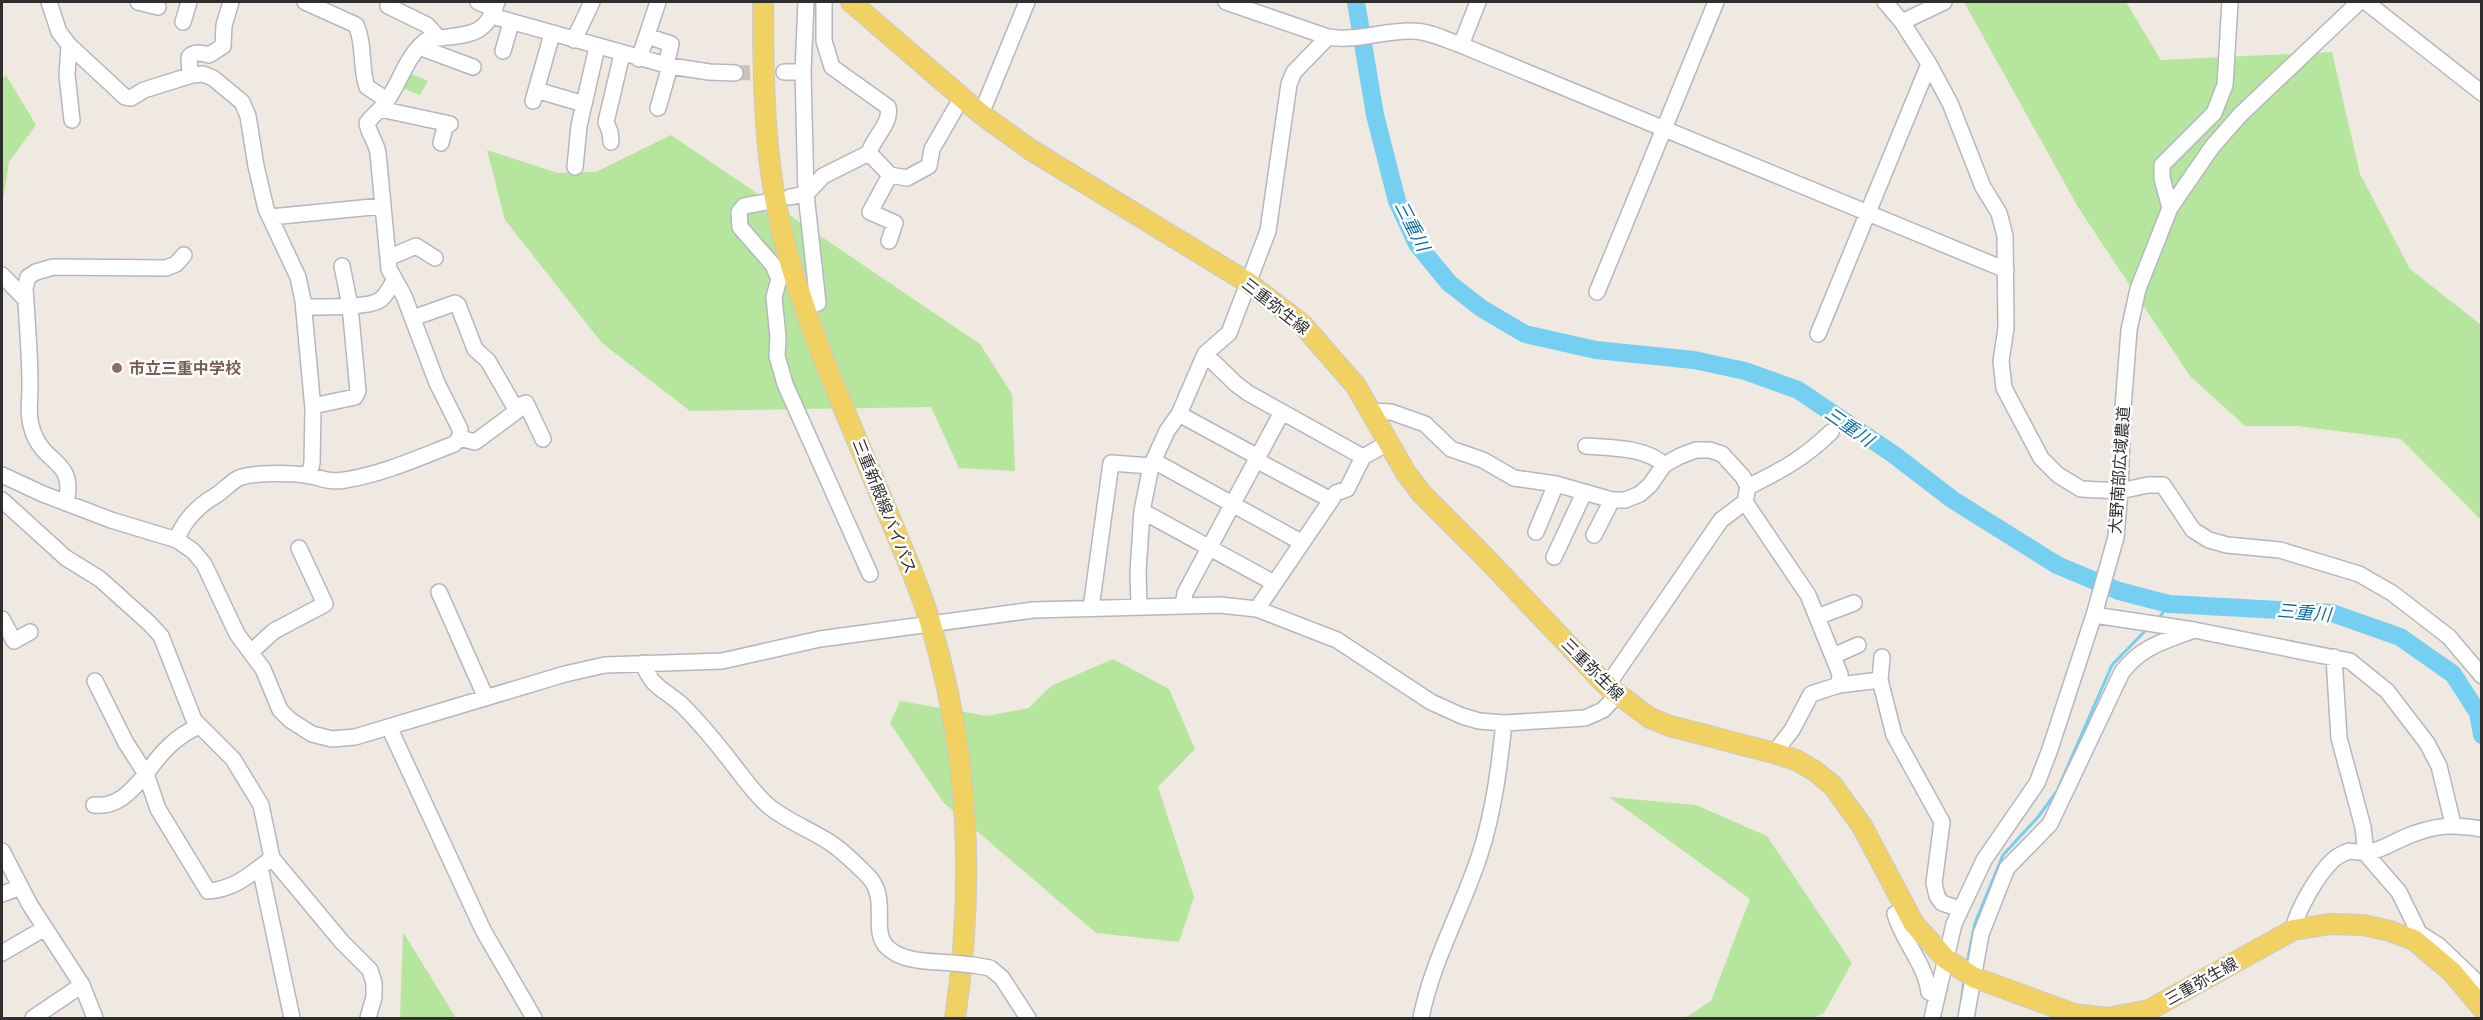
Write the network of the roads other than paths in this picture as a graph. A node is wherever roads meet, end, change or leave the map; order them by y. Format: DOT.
graph roads {
  1 [pos="49,2"];
  2 [pos="138,2"];
  3 [pos="189,2"];
  4 [pos="231,2"];
  5 [pos="304,2"];
  6 [pos="478,2"];
  7 [pos="592,2"];
  8 [pos="658,2"];
  9 [pos="763,2"];
  10 [pos="806,2"];
  11 [pos="824,2"];
  12 [pos="851,2"];
  13 [pos="1027,2"];
  14 [pos="1226,2"];
  15 [pos="1478,2"];
  16 [pos="1716,2"];
  17 [pos="1885,2"];
  18 [pos="1944,2"];
  19 [pos="2230,2"];
  20 [pos="2359,2"];
  21 [pos="2366,2"];
  22 [pos="388,6"];
  23 [pos="158,7"];
  24 [pos="495,9"];
  25 [pos="183,22"];
  26 [pos="1902,22"];
  27 [pos="511,23"];
  28 [pos="552,34"];
  29 [pos="646,36"];
  30 [pos="439,38"];
  31 [pos="1334,38"];
  32 [pos="574,40"];
  33 [pos="69,45"];
  34 [pos="1461,45"];
  35 [pos="597,46"];
  36 [pos="419,47"];
  37 [pos="503,51"];
  38 [pos="622,54"];
  39 [pos="639,58"];
  40 [pos="1929,64"];
  41 [pos="668,65"];
  42 [pos="473,67"];
  43 [pos="784,72"];
  44 [pos="803,72"];
  45 [pos="735,73"];
  46 [pos="190,75"];
  47 [pos="2481,93"];
  48 [pos="962,97"];
  49 [pos="383,104"];
  50 [pos="584,104"];
  51 [pos="658,108"];
  52 [pos="981,114"];
  53 [pos="72,120"];
  54 [pos="1662,129"];
  55 [pos="611,141"];
  56 [pos="441,143"];
  57 [pos="869,153"];
  58 [pos="575,167"];
  59 [pos="891,175"];
  60 [pos="806,194"];
  61 [pos="790,197"];
  62 [pos="766,202"];
  63 [pos="382,206"];
  64 [pos="2170,208"];
  65 [pos="1866,213"];
  66 [pos="271,217"];
  67 [pos="889,241"];
  68 [pos="184,255"];
  69 [pos="388,258"];
  70 [pos="435,258"];
  71 [pos="342,266"];
  72 [pos="2006,270"];
  73 [pos="2,275"];
  74 [pos="394,281"];
  75 [pos="1247,282"];
  76 [pos="1597,292"];
  77 [pos="26,300"];
  78 [pos="350,306"];
  79 [pos="304,307"];
  80 [pos="805,308"];
  81 [pos="413,318"];
  82 [pos="1818,334"];
  83 [pos="1205,354"];
  84 [pos="313,406"];
  85 [pos="515,407"];
  86 [pos="1371,411"];
  87 [pos="1282,412"];
  88 [pos="1179,414"];
  89 [pos="1831,432"];
  90 [pos="460,438"];
  91 [pos="543,439"];
  92 [pos="1388,443"];
  93 [pos="1586,446"];
  94 [pos="1363,457"];
  95 [pos="1257,458"];
  96 [pos="1153,464"];
  97 [pos="1664,465"];
  98 [pos="2,475"];
  99 [pos="309,476"];
  100 [pos="1556,484"];
  101 [pos="2120,491"];
  102 [pos="1584,493"];
  103 [pos="1747,494"];
  104 [pos="2,500"];
  105 [pos="1331,500"];
  106 [pos="1612,500"];
  107 [pos="66,503"];
  108 [pos="1232,504"];
  109 [pos="1142,511"];
  110 [pos="1536,532"];
  111 [pos="1594,535"];
  112 [pos="177,540"];
  113 [pos="1301,542"];
  114 [pos="299,548"];
  115 [pos="1209,548"];
  116 [pos="1554,557"];
  117 [pos="870,574"];
  118 [pos="1274,584"];
  119 [pos="439,592"];
  120 [pos="1854,603"];
  121 [pos="1139,606"];
  122 [pos="1183,606"];
  123 [pos="1091,608"];
  124 [pos="1257,609"];
  125 [pos="2095,612"];
  126 [pos="1817,617"];
  127 [pos="2,619"];
  128 [pos="930,624"];
  129 [pos="2194,630"];
  130 [pos="30,632"];
  131 [pos="1858,645"];
  132 [pos="251,652"];
  133 [pos="1833,656"];
  134 [pos="1882,657"];
  135 [pos="2334,657"];
  136 [pos="643,663"];
  137 [pos="2481,676"];
  138 [pos="1880,680"];
  139 [pos="95,681"];
  140 [pos="1839,685"];
  141 [pos="1612,690"];
  142 [pos="486,698"];
  143 [pos="1504,723"];
  144 [pos="200,726"];
  145 [pos="389,727"];
  146 [pos="1774,753"];
  147 [pos="146,774"];
  148 [pos="94,805"];
  149 [pos="2457,825"];
  150 [pos="2481,829"];
  151 [pos="2,851"];
  152 [pos="2366,854"];
  153 [pos="266,863"];
  154 [pos="21,887"];
  155 [pos="2,894"];
  156 [pos="1905,908"];
  157 [pos="1960,909"];
  158 [pos="45,928"];
  159 [pos="2293,930"];
  160 [pos="2416,936"];
  161 [pos="2,953"];
  162 [pos="1962,970"];
  163 [pos="82,985"];
  164 [pos="2481,987"];
  165 [pos="1937,996"];
  166 [pos="2481,1008"];
  167 [pos="2149,1014"];
  168 [pos="33,1018"];
  169 [pos="95,1018"];
  170 [pos="291,1018"];
  171 [pos="368,1018"];
  172 [pos="534,1018"];
  173 [pos="955,1018"];
  174 [pos="1028,1018"];
  175 [pos="1421,1018"];
  176 [pos="1932,1018"];
  177 [pos="1966,1018"];
  1 -- 33 [label="street"];
  2 -- 23 [label="street"];
  3 -- 25 [label="street"];
  4 -- 46 [label="street"];
  5 -- 49 [label="street"];
  6 -- 24 [label="street"];
  7 -- 32 [label="street"];
  8 -- 29 [label="street"];
  9 -- 80 [label="main road, 三重新殿線バイパス"];
  10 -- 44 [label="street"];
  11 -- 57 [label="street"];
  12 -- 48 [label="main road, 三重弥生線"];
  13 -- 52 [label="street"];
  14 -- 31 [label="street"];
  15 -- 34 [label="street"];
  16 -- 54 [label="street"];
  17 -- 26 [label="street"];
  18 -- 26 [label="street"];
  19 -- 64 [label="street"];
  20 -- 64 [label="street, 大野南部広域農道"];
  21 -- 47 [label="street"];
  22 -- 30 [label="street"];
  24 -- 27 [label="street"];
  24 -- 30 [label="street"];
  26 -- 40 [label="street"];
  27 -- 28 [label="street"];
  27 -- 37 [label="street"];
  28 -- 32 [label="street"];
  28 -- 50 [label="street"];
  29 -- 39 [label="street"];
  29 -- 41 [label="street"];
  30 -- 36 [label="street"];
  31 -- 34 [label="street"];
  31 -- 75 [label="street"];
  32 -- 35 [label="street"];
  33 -- 46 [label="street"];
  33 -- 53 [label="street"];
  34 -- 54 [label="street"];
  35 -- 38 [label="street"];
  35 -- 50 [label="street"];
  36 -- 42 [label="street"];
  36 -- 49 [label="street"];
  38 -- 39 [label="street"];
  38 -- 55 [label="street"];
  39 -- 41 [label="street"];
  40 -- 65 [label="street"];
  40 -- 72 [label="street"];
  41 -- 45 [label="street"];
  41 -- 51 [label="street"];
  43 -- 44 [label="street"];
  44 -- 60 [label="street"];
  46 -- 66 [label="street"];
  48 -- 52 [label="main road, 三重弥生線"];
  48 -- 59 [label="street"];
  49 -- 56 [label="street"];
  49 -- 63 [label="street"];
  50 -- 58 [label="street"];
  52 -- 75 [label="main road, 三重弥生線"];
  54 -- 65 [label="street"];
  54 -- 76 [label="street"];
  57 -- 59 [label="street"];
  57 -- 60 [label="street"];
  59 -- 67 [label="street"];
  60 -- 61 [label="street"];
  60 -- 80 [label="street"];
  62 -- 117 [label="street"];
  63 -- 66 [label="street"];
  63 -- 69 [label="street"];
  64 -- 101 [label="street, 大野南部広域農道"];
  65 -- 72 [label="street"];
  65 -- 82 [label="street"];
  66 -- 79 [label="street"];
  68 -- 77 [label="street"];
  69 -- 70 [label="street"];
  69 -- 74 [label="street"];
  71 -- 78 [label="street"];
  72 -- 101 [label="street"];
  73 -- 77 [label="street"];
  74 -- 78 [label="street"];
  74 -- 81 [label="street"];
  75 -- 83 [label="street"];
  75 -- 86 [label="main road, 三重弥生線"];
  77 -- 107 [label="street"];
  78 -- 79 [label="street"];
  78 -- 84 [label="street"];
  79 -- 84 [label="street"];
  80 -- 128 [label="main road, 三重新殿線バイパス"];
  81 -- 85 [label="street"];
  81 -- 90 [label="street"];
  83 -- 87 [label="street"];
  83 -- 88 [label="street"];
  84 -- 99 [label="street"];
  85 -- 90 [label="street"];
  85 -- 91 [label="street"];
  86 -- 92 [label="main road, 三重弥生線"];
  86 -- 100 [label="street"];
  87 -- 94 [label="street"];
  87 -- 95 [label="street"];
  88 -- 95 [label="street"];
  88 -- 96 [label="street"];
  89 -- 103 [label="street"];
  90 -- 99 [label="street"];
  92 -- 94 [label="street"];
  92 -- 141 [label="main road, 三重弥生線"];
  93 -- 97 [label="street"];
  94 -- 105 [label="street"];
  95 -- 105 [label="street"];
  95 -- 108 [label="street"];
  96 -- 108 [label="street"];
  96 -- 109 [label="street"];
  96 -- 123 [label="street"];
  97 -- 103 [label="street"];
  97 -- 106 [label="street"];
  98 -- 107 [label="street"];
  99 -- 112 [label="street"];
  100 -- 102 [label="street"];
  100 -- 110 [label="street"];
  101 -- 125 [label="street, 大野南部広域農道"];
  101 -- 137 [label="street"];
  102 -- 106 [label="street"];
  102 -- 116 [label="street"];
  103 -- 126 [label="street"];
  103 -- 141 [label="street"];
  104 -- 144 [label="street"];
  105 -- 113 [label="street"];
  106 -- 111 [label="street"];
  107 -- 112 [label="street"];
  108 -- 113 [label="street"];
  108 -- 115 [label="street"];
  109 -- 115 [label="street"];
  109 -- 121 [label="street"];
  112 -- 132 [label="street"];
  113 -- 118 [label="street"];
  114 -- 132 [label="street"];
  115 -- 118 [label="street"];
  115 -- 122 [label="street"];
  118 -- 124 [label="street"];
  119 -- 142 [label="street"];
  120 -- 126 [label="street"];
  121 -- 122 [label="street"];
  121 -- 123 [label="street"];
  122 -- 124 [label="street"];
  123 -- 128 [label="street"];
  124 -- 143 [label="street"];
  125 -- 129 [label="street"];
  125 -- 157 [label="street, 大野南部広域農道"];
  126 -- 133 [label="street"];
  127 -- 130 [label="street"];
  128 -- 136 [label="street"];
  128 -- 173 [label="main road, 三重新殿線バイパス"];
  129 -- 135 [label="street"];
  129 -- 162 [label="street"];
  131 -- 133 [label="street"];
  132 -- 145 [label="street"];
  133 -- 140 [label="street"];
  134 -- 138 [label="street"];
  135 -- 149 [label="street"];
  135 -- 152 [label="street"];
  136 -- 142 [label="street"];
  136 -- 174 [label="street, bridge"];
  138 -- 140 [label="street"];
  138 -- 157 [label="street"];
  139 -- 147 [label="street"];
  140 -- 146 [label="street"];
  141 -- 143 [label="street"];
  141 -- 146 [label="main road, 三重弥生線"];
  142 -- 145 [label="street"];
  143 -- 175 [label="street"];
  144 -- 147 [label="street"];
  144 -- 153 [label="street"];
  145 -- 172 [label="street"];
  146 -- 156 [label="main road, 三重弥生線"];
  147 -- 148 [label="street"];
  147 -- 153 [label="street"];
  149 -- 150 [label="street"];
  149 -- 152 [label="street"];
  151 -- 154 [label="street"];
  152 -- 159 [label="street"];
  152 -- 160 [label="street"];
  153 -- 170 [label="street"];
  153 -- 171 [label="street"];
  154 -- 155 [label="street"];
  154 -- 158 [label="street"];
  156 -- 162 [label="main road, 三重弥生線"];
  156 -- 165 [label="street"];
  157 -- 162 [label="street, 大野南部広域農道"];
  158 -- 161 [label="street"];
  158 -- 163 [label="street"];
  159 -- 160 [label="main road, 三重弥生線"];
  159 -- 167 [label="main road, 三重弥生線"];
  160 -- 164 [label="street"];
  160 -- 166 [label="main road, 三重弥生線"];
  162 -- 165 [label="street, 大野南部広域農道"];
  162 -- 167 [label="main road, 三重弥生線"];
  162 -- 177 [label="street"];
  163 -- 168 [label="street"];
  163 -- 169 [label="street"];
  165 -- 176 [label="street, 大野南部広域農道"];
}
